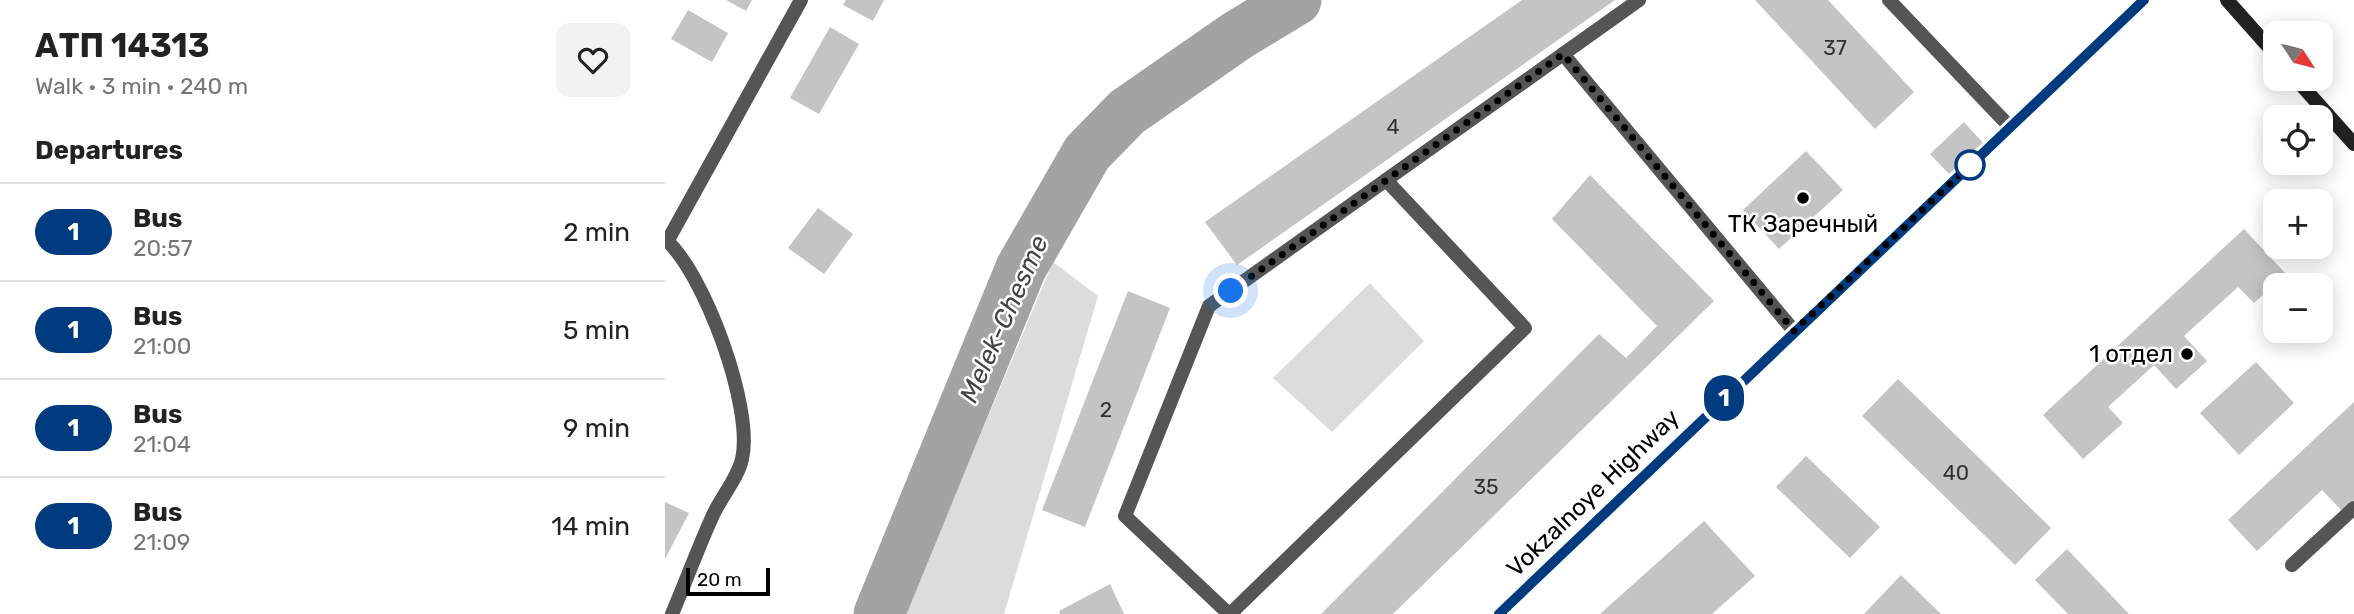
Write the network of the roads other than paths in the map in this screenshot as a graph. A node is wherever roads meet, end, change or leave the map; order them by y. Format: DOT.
graph roads {
  1 [pos="801,0"];
  2 [pos="1639,0"];
  3 [pos="1889,0"];
  4 [pos="2144,0"];
  5 [pos="2227,0"];
  6 [pos="2263,40"];
  7 [pos="1563,54"];
  8 [pos="2307,91"];
  9 [pos="2010,127"];
  10 [pos="2354,144"];
  11 [pos="1386,180"];
  12 [pos="666,239"];
  13 [pos="1794,331"];
  14 [pos="2354,509"];
  15 [pos="2292,565"];
  16 [pos="672,614"];
  17 [pos="1229,614"];
  18 [pos="1499,614"];
  1 -- 12 [label="street"];
  2 -- 7 [label="street"];
  3 -- 9 [label="street"];
  4 -- 9 [label="main road, Vokzalnoye Highway"];
  5 -- 6 [label="main road"];
  7 -- 11 [label="street"];
  7 -- 13 [label="street"];
  8 -- 10 [label="main road"];
  9 -- 13 [label="main road, Vokzalnoye Highway"];
  11 -- 17 [label="street"];
  11 -- 17 [label="street"];
  12 -- 16 [label="street"];
  13 -- 18 [label="main road, Vokzalnoye Highway"];
  14 -- 15 [label="street"];
}
